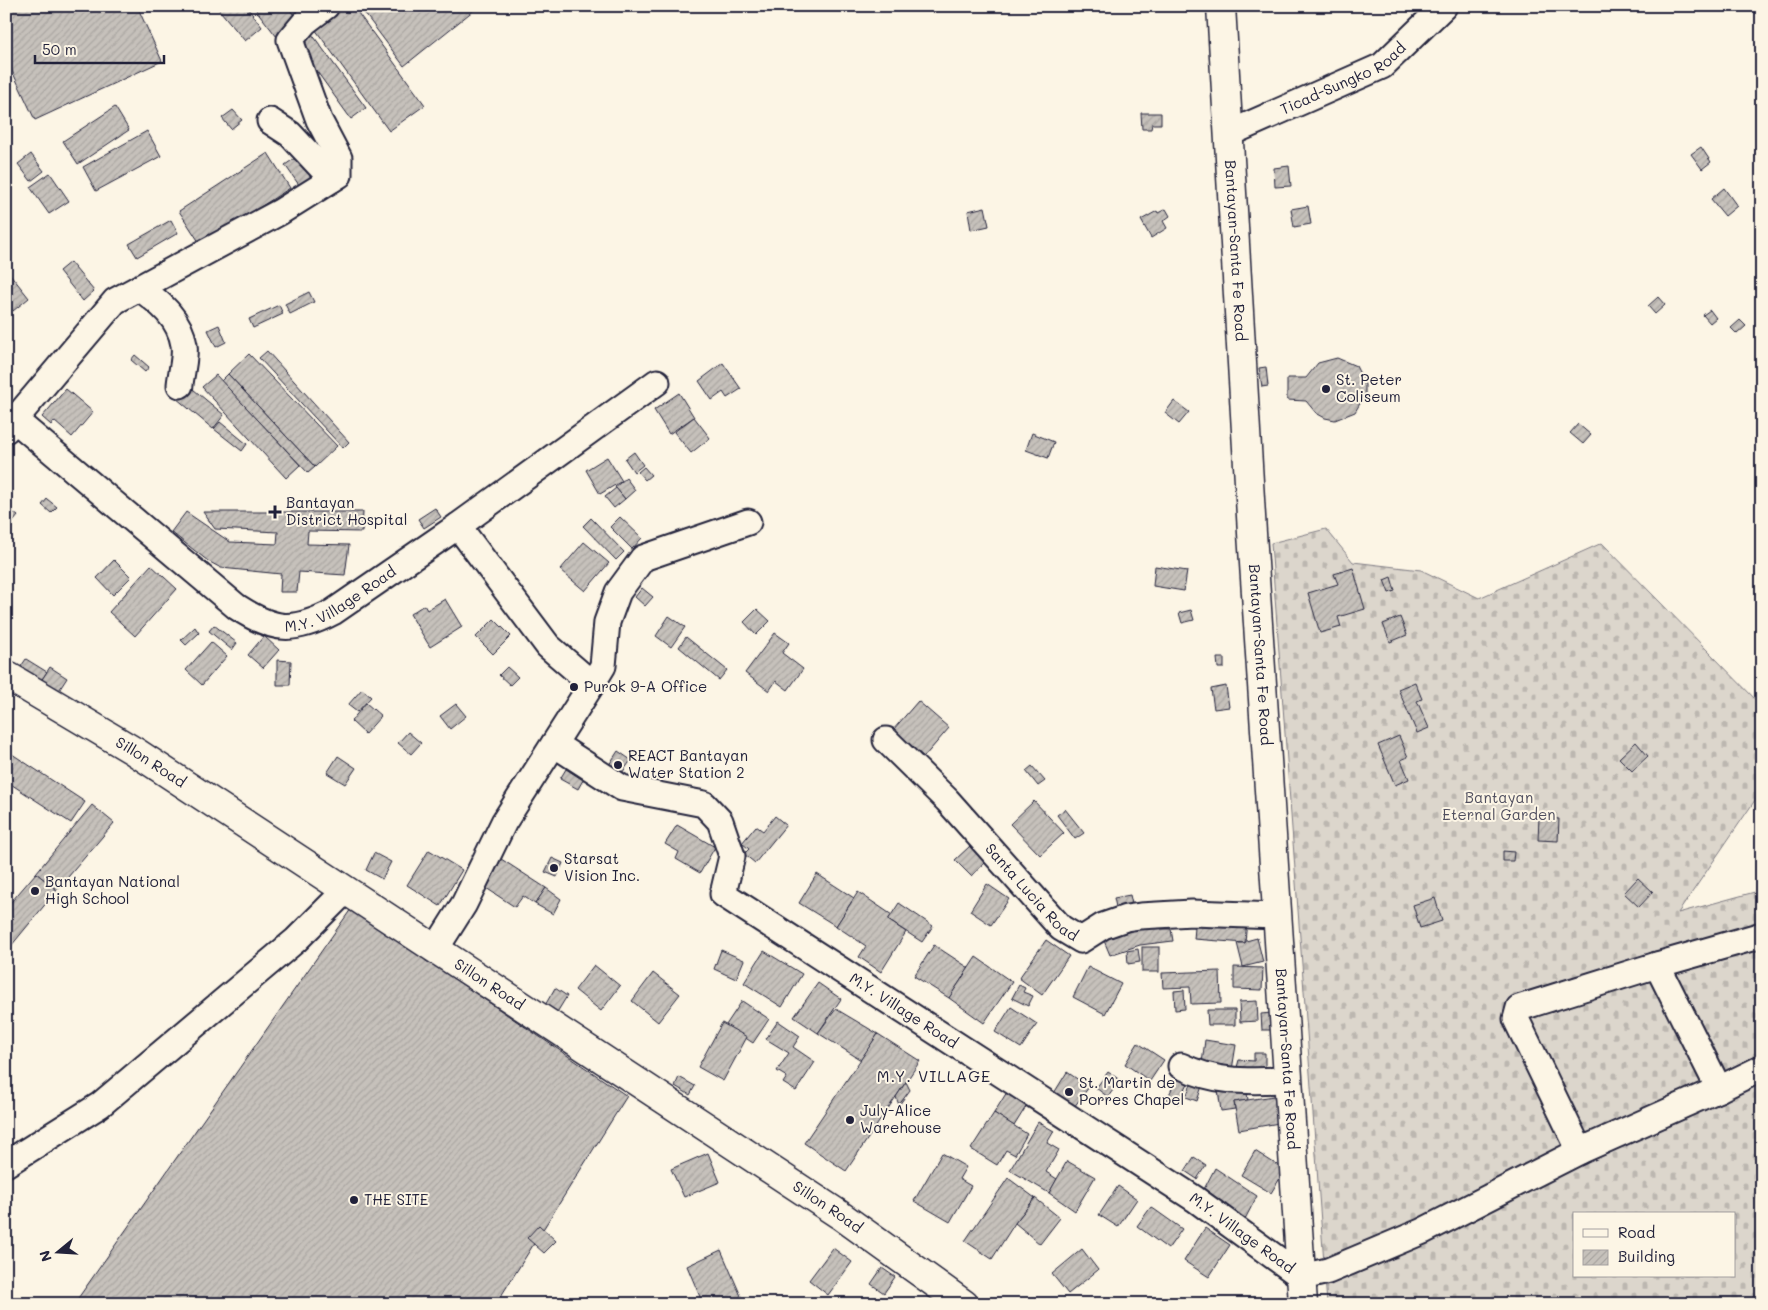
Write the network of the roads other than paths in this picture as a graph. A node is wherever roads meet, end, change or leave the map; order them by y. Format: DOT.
graph roads {
  1 [pos="326,6"];
  2 [pos="1221,6"];
  3 [pos="1444,6"];
  4 [pos="270,121"];
  5 [pos="1230,133"];
  6 [pos="332,179"];
  7 [pos="139,288"];
  8 [pos="657,382"];
  9 [pos="180,385"];
  10 [pos="10,425"];
  11 [pos="748,522"];
  12 [pos="458,526"];
  13 [pos="6,675"];
  14 [pos="592,684"];
  15 [pos="886,740"];
  16 [pos="554,744"];
  17 [pos="345,891"];
  18 [pos="1277,916"];
  19 [pos="1762,934"];
  20 [pos="435,950"];
  21 [pos="1657,966"];
  22 [pos="1181,1066"];
  23 [pos="1762,1068"];
  24 [pos="1288,1080"];
  25 [pos="1719,1089"];
  26 [pos="1580,1151"];
  27 [pos="6,1164"];
  28 [pos="1303,1290"];
  29 [pos="964,1304"];
  1 -- 6 [label="street"];
  2 -- 5 [label="main road, Bantayan-Santa Fe Road"];
  3 -- 5 [label="street, Ticad-Sungko Road"];
  4 -- 6 [label="street"];
  5 -- 18 [label="main road, Bantayan-Santa Fe Road"];
  6 -- 7 [label="street"];
  7 -- 9 [label="street"];
  7 -- 10 [label="street"];
  8 -- 12 [label="street, M.Y. Village Road"];
  10 -- 12 [label="street, M.Y. Village Road"];
  11 -- 14 [label="street"];
  12 -- 14 [label="street"];
  13 -- 17 [label="main road, Sillon Road"];
  14 -- 16 [label="street"];
  15 -- 18 [label="street, Santa Lucia Road"];
  16 -- 20 [label="street"];
  16 -- 28 [label="street, M.Y. Village Road"];
  17 -- 20 [label="main road, Sillon Road"];
  17 -- 27 [label="street"];
  18 -- 24 [label="main road, Bantayan-Santa Fe Road"];
  19 -- 21 [label="street"];
  20 -- 29 [label="main road, Sillon Road"];
  21 -- 25 [label="street"];
  21 -- 26 [label="street"];
  22 -- 24 [label="street"];
  23 -- 25 [label="street"];
  24 -- 28 [label="main road, Bantayan-Santa Fe Road"];
  25 -- 26 [label="street"];
  26 -- 28 [label="street"];
}
